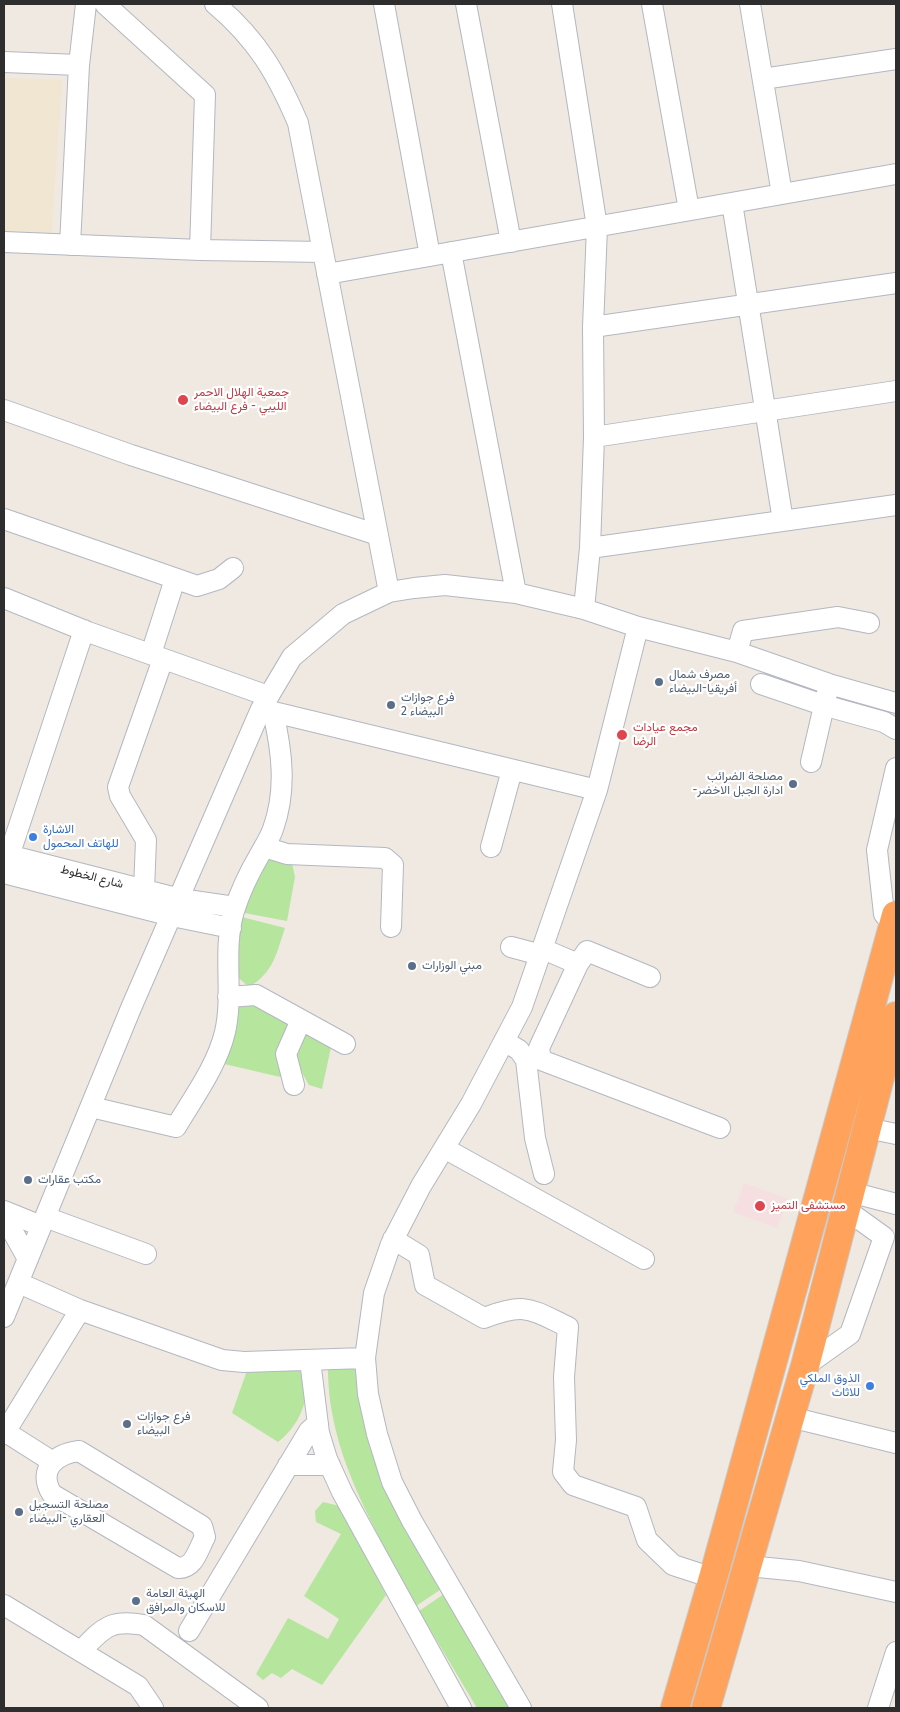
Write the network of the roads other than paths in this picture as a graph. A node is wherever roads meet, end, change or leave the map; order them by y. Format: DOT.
graph roads {
  1 [pos="86,4"];
  2 [pos="215,4"];
  3 [pos="384,4"];
  4 [pos="466,4"];
  5 [pos="562,4"];
  6 [pos="652,4"];
  7 [pos="750,4"];
  8 [pos="113,6"];
  9 [pos="896,59"];
  10 [pos="4,62"];
  11 [pos="79,65"];
  12 [pos="762,79"];
  13 [pos="896,174"];
  14 [pos="782,194"];
  15 [pos="732,203"];
  16 [pos="689,210"];
  17 [pos="597,227"];
  18 [pos="4,242"];
  19 [pos="511,242"];
  20 [pos="70,245"];
  21 [pos="200,250"];
  22 [pos="323,252"];
  23 [pos="451,252"];
  24 [pos="430,256"];
  25 [pos="327,274"];
  26 [pos="896,283"];
  27 [pos="748,305"];
  28 [pos="593,327"];
  29 [pos="896,391"];
  30 [pos="4,410"];
  31 [pos="766,410"];
  32 [pos="594,437"];
  33 [pos="896,505"];
  34 [pos="4,519"];
  35 [pos="783,521"];
  36 [pos="378,535"];
  37 [pos="590,548"];
  38 [pos="232,568"];
  39 [pos="175,579"];
  40 [pos="389,592"];
  41 [pos="516,593"];
  42 [pos="4,598"];
  43 [pos="584,609"];
  44 [pos="869,623"];
  45 [pos="638,627"];
  46 [pos="84,630"];
  47 [pos="737,652"];
  48 [pos="157,656"];
  49 [pos="761,684"];
  50 [pos="829,684"];
  51 [pos="896,703"];
  52 [pos="823,705"];
  53 [pos="267,706"];
  54 [pos="896,729"];
  55 [pos="811,762"];
  56 [pos="896,768"];
  57 [pos="512,770"];
  58 [pos="597,790"];
  59 [pos="264,846"];
  60 [pos="491,847"];
  61 [pos="5,861"];
  62 [pos="144,890"];
  63 [pos="235,907"];
  64 [pos="176,908"];
  65 [pos="895,920"];
  66 [pos="392,927"];
  67 [pos="231,928"];
  68 [pos="511,947"];
  69 [pos="542,952"];
  70 [pos="578,964"];
  71 [pos="650,977"];
  72 [pos="228,997"];
  73 [pos="301,1020"];
  74 [pos="894,1033"];
  75 [pos="504,1041"];
  76 [pos="345,1044"];
  77 [pos="294,1084"];
  78 [pos="91,1107"];
  79 [pos="720,1128"];
  80 [pos="867,1128"];
  81 [pos="896,1134"];
  82 [pos="444,1148"];
  83 [pos="544,1174"];
  84 [pos="847,1200"];
  85 [pos="896,1204"];
  86 [pos="8,1218"];
  87 [pos="43,1221"];
  88 [pos="393,1239"];
  89 [pos="146,1254"];
  90 [pos="28,1259"];
  91 [pos="644,1259"];
  92 [pos="19,1283"];
  93 [pos="80,1310"];
  94 [pos="4,1317"];
  95 [pos="365,1358"];
  96 [pos="310,1360"];
  97 [pos="805,1366"];
  98 [pos="790,1417"];
  99 [pos="318,1423"];
  100 [pos="4,1432"];
  101 [pos="896,1443"];
  102 [pos="53,1462"];
  103 [pos="288,1465"];
  104 [pos="330,1465"];
  105 [pos="748,1566"];
  106 [pos="713,1578"];
  107 [pos="896,1592"];
  108 [pos="4,1605"];
  109 [pos="189,1631"];
  110 [pos="81,1651"];
  111 [pos="896,1652"];
  112 [pos="153,1708"];
  113 [pos="258,1708"];
  114 [pos="461,1708"];
  115 [pos="520,1708"];
  116 [pos="675,1708"];
  117 [pos="706,1708"];
  118 [pos="878,1708"];
  1 -- 11 [label="street"];
  2 -- 22 [label="street"];
  3 -- 24 [label="street"];
  4 -- 19 [label="street"];
  5 -- 17 [label="street"];
  6 -- 16 [label="street"];
  7 -- 12 [label="street"];
  8 -- 21 [label="street"];
  9 -- 12 [label="street"];
  10 -- 11 [label="street"];
  11 -- 20 [label="street"];
  12 -- 14 [label="street"];
  13 -- 14 [label="street"];
  14 -- 15 [label="street"];
  15 -- 16 [label="street"];
  15 -- 27 [label="street"];
  16 -- 17 [label="street"];
  17 -- 19 [label="street"];
  17 -- 28 [label="street"];
  18 -- 20 [label="street"];
  19 -- 23 [label="street"];
  20 -- 21 [label="street"];
  21 -- 22 [label="street"];
  22 -- 25 [label="street"];
  23 -- 24 [label="street"];
  23 -- 41 [label="street"];
  24 -- 25 [label="street"];
  25 -- 36 [label="street"];
  26 -- 27 [label="street"];
  27 -- 28 [label="street"];
  27 -- 31 [label="street"];
  28 -- 32 [label="street"];
  29 -- 31 [label="street"];
  30 -- 36 [label="street"];
  31 -- 32 [label="street"];
  31 -- 35 [label="street"];
  32 -- 37 [label="street"];
  33 -- 35 [label="street"];
  34 -- 39 [label="street"];
  35 -- 37 [label="street"];
  36 -- 40 [label="street"];
  37 -- 43 [label="street"];
  38 -- 39 [label="street"];
  39 -- 48 [label="street"];
  40 -- 41 [label="street"];
  40 -- 53 [label="street"];
  41 -- 43 [label="street"];
  42 -- 46 [label="street"];
  43 -- 45 [label="street"];
  44 -- 47 [label="street"];
  45 -- 47 [label="street"];
  45 -- 58 [label="street"];
  46 -- 48 [label="street"];
  46 -- 61 [label="street"];
  47 -- 50 [label="street"];
  48 -- 53 [label="street"];
  48 -- 62 [label="street"];
  49 -- 52 [label="street"];
  50 -- 51 [label="street"];
  50 -- 52 [label="street"];
  52 -- 54 [label="street"];
  52 -- 55 [label="street"];
  53 -- 57 [label="street"];
  53 -- 59 [label="street"];
  53 -- 64 [label="street"];
  56 -- 65 [label="street"];
  57 -- 58 [label="street"];
  57 -- 60 [label="street"];
  58 -- 69 [label="street"];
  59 -- 63 [label="street"];
  59 -- 66 [label="street"];
  61 -- 62 [label="street, شارع الخطوط"];
  61 -- 64 [label="street, شارع الخطوط"];
  62 -- 64 [label="street, شارع الخطوط"];
  63 -- 64 [label="street"];
  63 -- 67 [label="street"];
  64 -- 67 [label="street"];
  64 -- 78 [label="street"];
  65 -- 106 [label="highway"];
  67 -- 72 [label="street"];
  68 -- 69 [label="street"];
  69 -- 70 [label="street"];
  69 -- 75 [label="street"];
  70 -- 71 [label="street"];
  70 -- 79 [label="street"];
  72 -- 73 [label="street"];
  72 -- 78 [label="street"];
  73 -- 76 [label="street"];
  73 -- 77 [label="street"];
  74 -- 80 [label="highway"];
  75 -- 82 [label="street"];
  75 -- 83 [label="street"];
  78 -- 87 [label="street"];
  80 -- 81 [label="street"];
  80 -- 84 [label="highway"];
  82 -- 88 [label="street"];
  82 -- 91 [label="street"];
  84 -- 85 [label="street"];
  84 -- 97 [label="highway"];
  84 -- 97 [label="street"];
  86 -- 87 [label="street"];
  86 -- 87 [label="street"];
  86 -- 90 [label="street"];
  87 -- 89 [label="street"];
  87 -- 90 [label="street"];
  88 -- 95 [label="street"];
  88 -- 106 [label="street"];
  90 -- 92 [label="street"];
  92 -- 93 [label="street"];
  92 -- 94 [label="street"];
  93 -- 96 [label="street"];
  93 -- 100 [label="street"];
  95 -- 96 [label="street"];
  95 -- 115 [label="street"];
  96 -- 99 [label="street"];
  97 -- 98 [label="highway"];
  98 -- 101 [label="street"];
  98 -- 105 [label="highway"];
  99 -- 103 [label="street"];
  99 -- 104 [label="street"];
  100 -- 102 [label="street"];
  102 -- 102 [label="street"];
  103 -- 104 [label="street"];
  103 -- 109 [label="street"];
  104 -- 114 [label="street"];
  105 -- 107 [label="street"];
  105 -- 117 [label="highway"];
  106 -- 116 [label="highway"];
  108 -- 110 [label="street"];
  110 -- 112 [label="street"];
  110 -- 113 [label="street"];
  111 -- 118 [label="street"];
}
